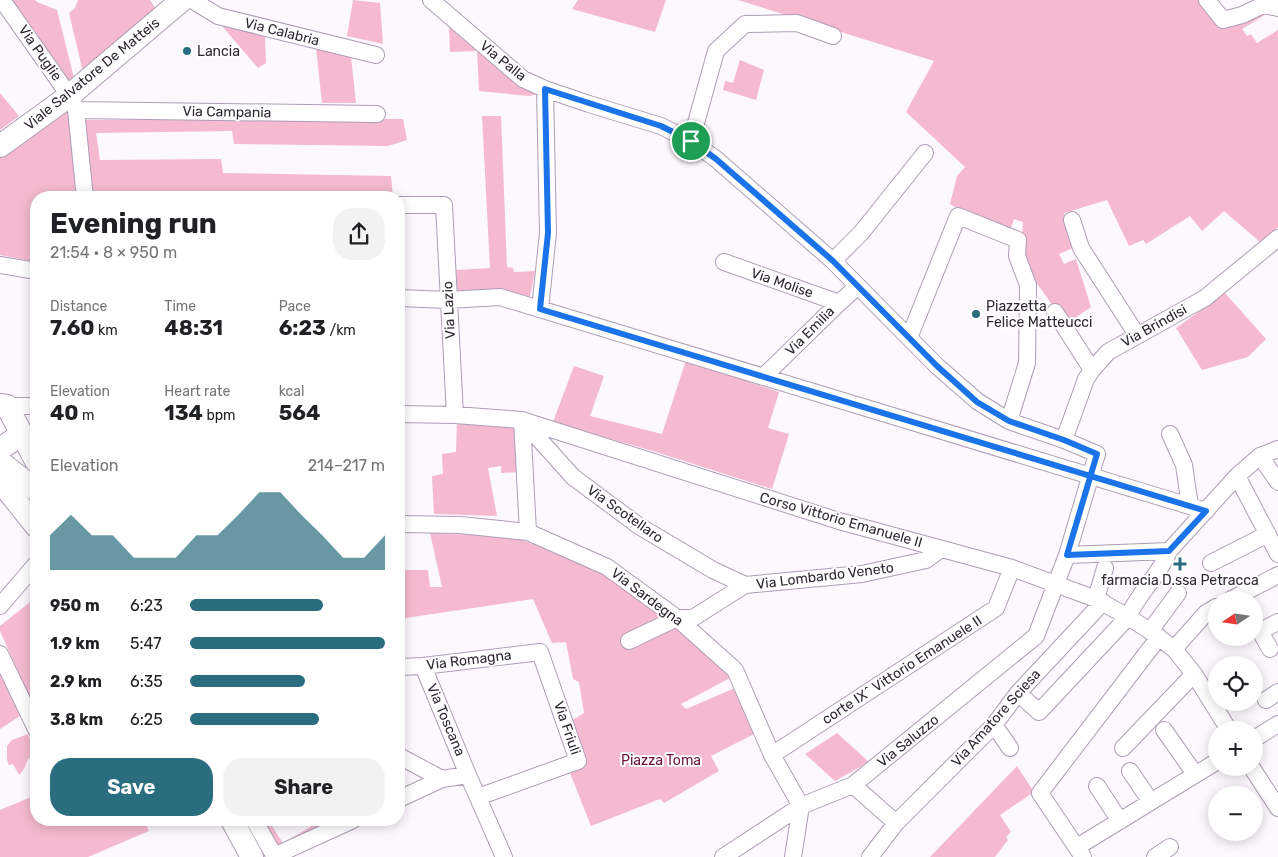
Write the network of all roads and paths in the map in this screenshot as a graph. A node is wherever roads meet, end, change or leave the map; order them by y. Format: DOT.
graph roads {
  1 [pos="2,0"];
  2 [pos="182,0"];
  3 [pos="192,0"];
  4 [pos="431,0"];
  5 [pos="1207,0"];
  6 [pos="1278,8"];
  7 [pos="833,36"];
  8 [pos="376,55"];
  9 [pos="545,89"];
  10 [pos="73,103"];
  11 [pos="377,114"];
  12 [pos="691,141"];
  13 [pos="0,146"];
  14 [pos="925,153"];
  15 [pos="84,191"];
  16 [pos="405,205"];
  17 [pos="1072,220"];
  18 [pos="1278,238"];
  19 [pos="833,261"];
  20 [pos="724,262"];
  21 [pos="0,265"];
  22 [pos="30,270"];
  23 [pos="858,286"];
  24 [pos="405,298"];
  25 [pos="448,300"];
  26 [pos="839,303"];
  27 [pos="540,309"];
  28 [pos="1055,312"];
  29 [pos="1137,336"];
  30 [pos="909,338"];
  31 [pos="1092,370"];
  32 [pos="763,377"];
  33 [pos="3,406"];
  34 [pos="30,406"];
  35 [pos="405,414"];
  36 [pos="455,414"];
  37 [pos="522,420"];
  38 [pos="1009,421"];
  39 [pos="22,434"];
  40 [pos="1170,434"];
  41 [pos="1064,440"];
  42 [pos="0,449"];
  43 [pos="30,449"];
  44 [pos="1278,449"];
  45 [pos="1097,454"];
  46 [pos="1260,456"];
  47 [pos="0,462"];
  48 [pos="1090,476"];
  49 [pos="1237,476"];
  50 [pos="0,480"];
  51 [pos="1278,482"];
  52 [pos="30,485"];
  53 [pos="1190,506"];
  54 [pos="1206,511"];
  55 [pos="30,518"];
  56 [pos="405,524"];
  57 [pos="528,532"];
  58 [pos="1268,534"];
  59 [pos="942,549"];
  60 [pos="1169,551"];
  61 [pos="1278,554"];
  62 [pos="1067,555"];
  63 [pos="1211,563"];
  64 [pos="1012,568"];
  65 [pos="1105,568"];
  66 [pos="30,571"];
  67 [pos="1278,576"];
  68 [pos="30,583"];
  69 [pos="1055,584"];
  70 [pos="746,585"];
  71 [pos="15,590"];
  72 [pos="1248,591"];
  73 [pos="1178,594"];
  74 [pos="1100,601"];
  75 [pos="0,606"];
  76 [pos="1208,612"];
  77 [pos="1128,617"];
  78 [pos="678,618"];
  79 [pos="1278,622"];
  80 [pos="1155,634"];
  81 [pos="629,641"];
  82 [pos="1174,649"];
  83 [pos="1270,649"];
  84 [pos="540,652"];
  85 [pos="0,654"];
  86 [pos="423,666"];
  87 [pos="405,667"];
  88 [pos="1194,674"];
  89 [pos="1018,693"];
  90 [pos="30,716"];
  91 [pos="1223,721"];
  92 [pos="1278,724"];
  93 [pos="994,725"];
  94 [pos="1164,730"];
  95 [pos="1263,733"];
  96 [pos="1010,748"];
  97 [pos="1123,748"];
  98 [pos="772,755"];
  99 [pos="405,759"];
  100 [pos="1208,767"];
  101 [pos="1130,771"];
  102 [pos="1195,774"];
  103 [pos="468,775"];
  104 [pos="1257,776"];
  105 [pos="442,779"];
  106 [pos="853,785"];
  107 [pos="1097,786"];
  108 [pos="405,796"];
  109 [pos="478,797"];
  110 [pos="1151,802"];
  111 [pos="800,806"];
  112 [pos="1278,808"];
  113 [pos="1120,821"];
  114 [pos="896,823"];
  115 [pos="235,826"];
  116 [pos="257,826"];
  117 [pos="340,826"];
  118 [pos="1170,847"];
  119 [pos="1080,852"];
  120 [pos="250,856"];
  121 [pos="275,857"];
  122 [pos="504,857"];
  123 [pos="723,857"];
  124 [pos="793,857"];
  125 [pos="870,857"];
  126 [pos="1155,857"];
  1 -- 10 [label="street, Via Puglie"];
  2 -- 10 [label="street, Viale Salvatore De Matteis"];
  3 -- 8 [label="street, Via Calabria"];
  4 -- 9 [label="street, Via Palla"];
  5 -- 6 [label="street"];
  7 -- 12 [label="street"];
  9 -- 12 [label="street, Via Palla"];
  9 -- 27 [label="street"];
  10 -- 11 [label="street, Via Campania"];
  10 -- 13 [label="street, Viale Salvatore De Matteis"];
  10 -- 15 [label="street, Via Puglie"];
  12 -- 19 [label="street, Via Palla"];
  14 -- 19 [label="street"];
  16 -- 25 [label="street, Via Lazio"];
  17 -- 29 [label="street"];
  18 -- 29 [label="street, Via Brindisi"];
  19 -- 23 [label="street, Via Palla"];
  20 -- 26 [label="street, Via Molise"];
  21 -- 22 [label="street"];
  23 -- 26 [label="street, Via Emilia"];
  23 -- 30 [label="street, Via Palla"];
  24 -- 25 [label="street"];
  25 -- 27 [label="street"];
  25 -- 36 [label="street, Via Lazio"];
  26 -- 32 [label="street, Via Emilia"];
  27 -- 32 [label="street"];
  28 -- 31 [label="street"];
  29 -- 31 [label="street, Via Brindisi"];
  30 -- 38 [label="street, Via Palla"];
  30 -- 38 [label="street"];
  31 -- 41 [label="street, Via Brindisi"];
  32 -- 48 [label="street"];
  33 -- 34 [label="street"];
  33 -- 39 [label="street"];
  35 -- 36 [label="street, Corso Vittorio Emanuele II"];
  36 -- 37 [label="street, Corso Vittorio Emanuele II"];
  37 -- 57 [label="street"];
  37 -- 59 [label="street, Corso Vittorio Emanuele II"];
  37 -- 70 [label="street, Via Scotellaro"];
  38 -- 41 [label="street, Via Palla"];
  39 -- 42 [label="street"];
  39 -- 43 [label="street"];
  40 -- 53 [label="street"];
  41 -- 45 [label="street, Via Palla"];
  44 -- 46 [label="street"];
  45 -- 48 [label="street, Via Saluzzo"];
  46 -- 49 [label="street"];
  46 -- 51 [label="street"];
  47 -- 52 [label="street"];
  48 -- 53 [label="street"];
  48 -- 62 [label="street, Via Saluzzo"];
  49 -- 54 [label="street"];
  49 -- 58 [label="street"];
  50 -- 55 [label="street"];
  53 -- 54 [label="street"];
  54 -- 60 [label="street"];
  56 -- 57 [label="street, Via Sardegna"];
  57 -- 78 [label="street, Via Sardegna"];
  58 -- 61 [label="street"];
  58 -- 63 [label="street"];
  59 -- 64 [label="street, Corso Vittorio Emanuele II"];
  59 -- 70 [label="street, Via Lombardo Veneto"];
  60 -- 62 [label="street"];
  60 -- 77 [label="street"];
  62 -- 69 [label="street, Via Saluzzo"];
  64 -- 69 [label="street, Corso Vittorio Emanuele II"];
  64 -- 98 [label="street, corte IX^ Vittorio Emanuele II"];
  65 -- 74 [label="street"];
  66 -- 71 [label="street"];
  67 -- 72 [label="street"];
  68 -- 71 [label="street"];
  69 -- 74 [label="street, Corso Vittorio Emanuele II"];
  69 -- 106 [label="street, Via Saluzzo"];
  70 -- 78 [label="street, Via Lombardo Veneto"];
  71 -- 75 [label="street"];
  73 -- 80 [label="street"];
  74 -- 77 [label="street, Corso Vittorio Emanuele II"];
  74 -- 89 [label="street, Via Amatore Sciesa"];
  76 -- 82 [label="street"];
  77 -- 80 [label="street, Corso Vittorio Emanuele II"];
  77 -- 89 [label="street"];
  78 -- 81 [label="street, Via Lombardo Veneto"];
  78 -- 98 [label="street, Via Sardegna"];
  79 -- 83 [label="street"];
  80 -- 82 [label="street, Corso Vittorio Emanuele II"];
  80 -- 119 [label="street"];
  82 -- 88 [label="street, Corso Vittorio Emanuele II"];
  84 -- 86 [label="street, Via Romagna"];
  84 -- 109 [label="street, Via Friuli"];
  85 -- 90 [label="street"];
  86 -- 87 [label="street, Via Romagna"];
  86 -- 103 [label="street, Via Toscana"];
  88 -- 91 [label="street, Corso Vittorio Emanuele II"];
  88 -- 97 [label="street"];
  89 -- 93 [label="street, Via Amatore Sciesa"];
  92 -- 95 [label="street"];
  93 -- 96 [label="street"];
  93 -- 114 [label="street, Via Amatore Sciesa"];
  94 -- 102 [label="street"];
  98 -- 111 [label="street, Via Sardegna"];
  99 -- 105 [label="street"];
  100 -- 102 [label="street"];
  101 -- 110 [label="street"];
  102 -- 110 [label="street"];
  103 -- 105 [label="street"];
  103 -- 109 [label="street, Via Toscana"];
  104 -- 112 [label="street"];
  105 -- 108 [label="street"];
  106 -- 111 [label="street, Via Saluzzo"];
  106 -- 114 [label="street"];
  107 -- 113 [label="street"];
  109 -- 122 [label="street, Via Toscana"];
  110 -- 113 [label="street"];
  111 -- 123 [label="street, Via Saluzzo"];
  111 -- 124 [label="street"];
  113 -- 119 [label="street"];
  114 -- 125 [label="street, Via Amatore Sciesa"];
  115 -- 120 [label="street"];
  116 -- 121 [label="street"];
  117 -- 121 [label="street"];
  118 -- 126 [label="street"];
}
